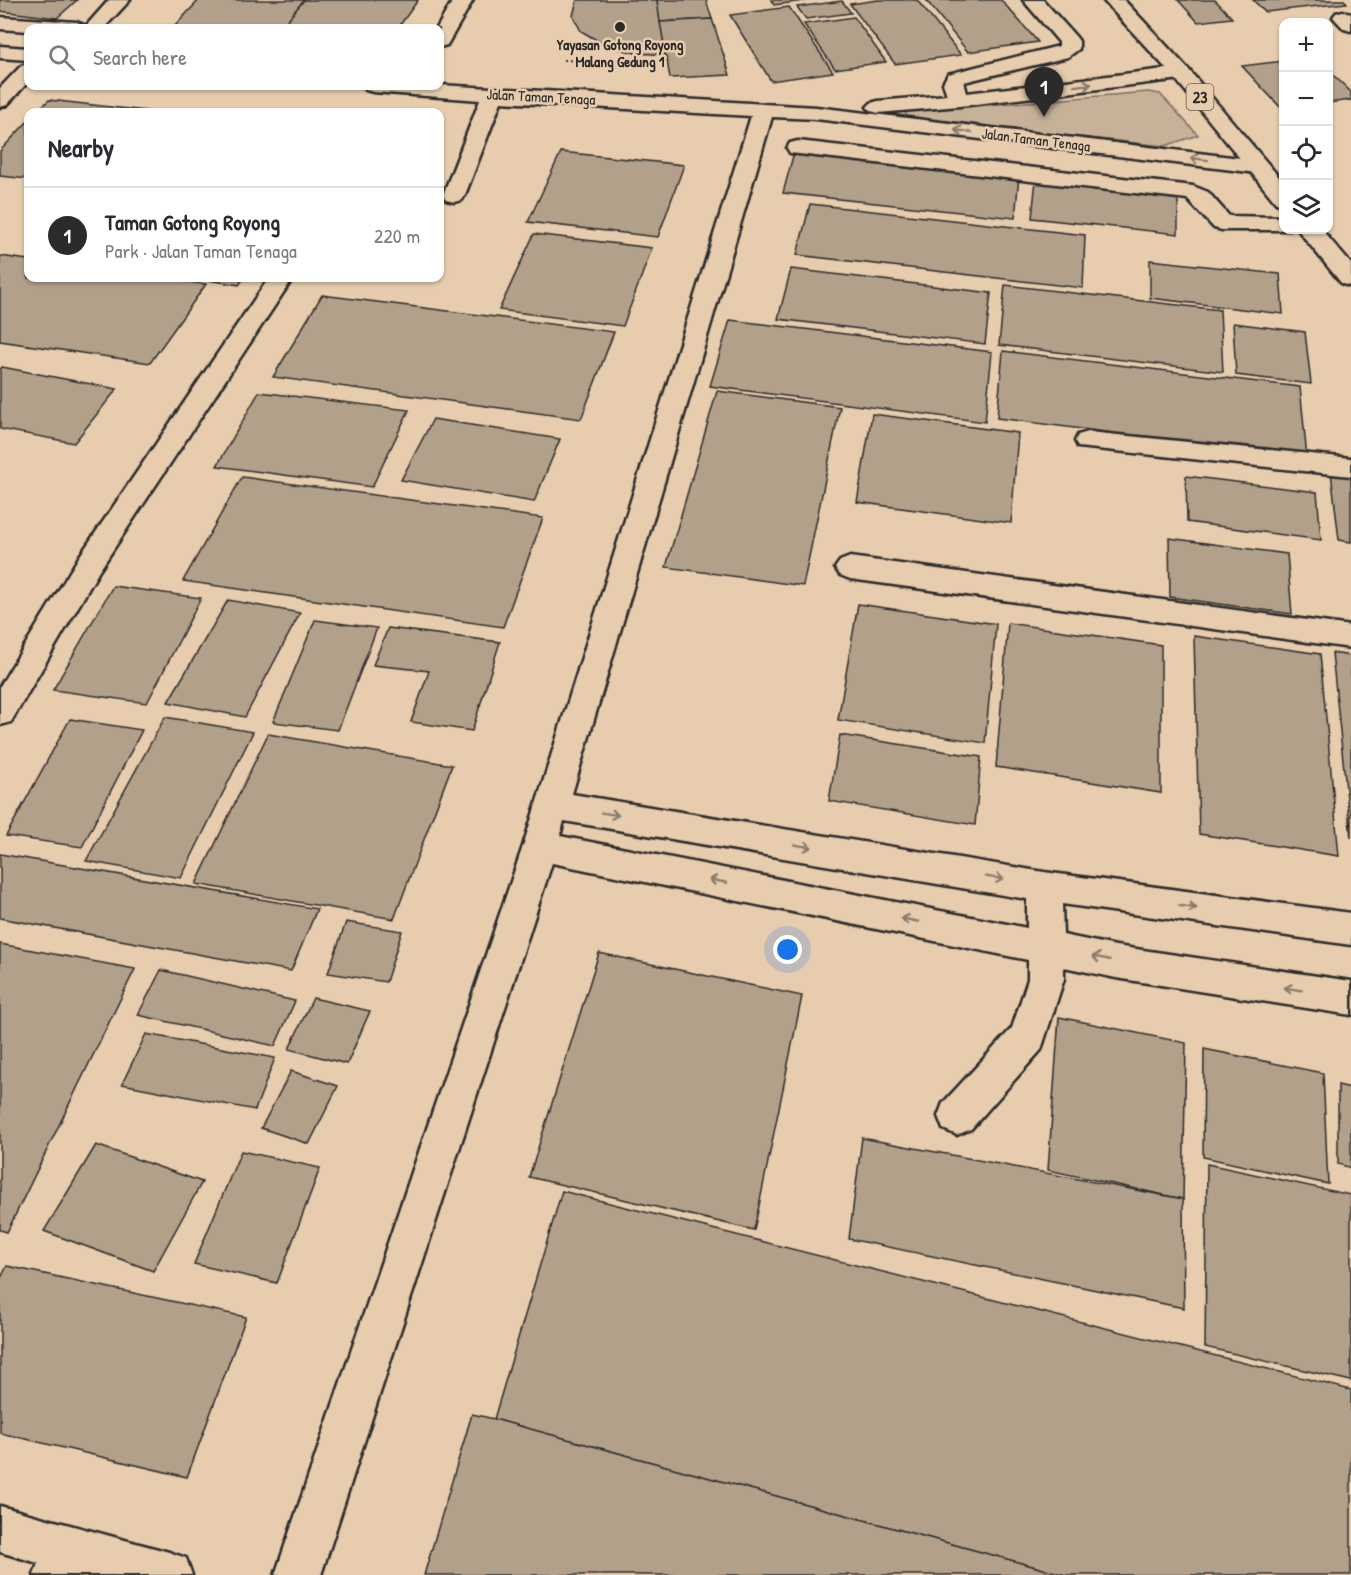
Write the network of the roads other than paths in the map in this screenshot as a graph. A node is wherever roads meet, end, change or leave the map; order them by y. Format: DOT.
graph roads {
  1 [pos="120,0"];
  2 [pos="463,0"];
  3 [pos="1033,0"];
  4 [pos="1113,0"];
  5 [pos="0,23"];
  6 [pos="98,24"];
  7 [pos="24,25"];
  8 [pos="444,34"];
  9 [pos="0,52"];
  10 [pos="24,54"];
  11 [pos="1181,73"];
  12 [pos="24,74"];
  13 [pos="410,90"];
  14 [pos="443,90"];
  15 [pos="493,95"];
  16 [pos="960,100"];
  17 [pos="0,101"];
  18 [pos="396,107"];
  19 [pos="763,110"];
  20 [pos="816,113"];
  21 [pos="798,148"];
  22 [pos="1257,166"];
  23 [pos="1279,192"];
  24 [pos="454,195"];
  25 [pos="1279,224"];
  26 [pos="1313,234"];
  27 [pos="1351,279"];
  28 [pos="278,282"];
  29 [pos="1088,441"];
  30 [pos="1351,467"];
  31 [pos="850,568"];
  32 [pos="1351,637"];
  33 [pos="0,713"];
  34 [pos="553,805"];
  35 [pos="540,846"];
  36 [pos="1044,886"];
  37 [pos="1351,929"];
  38 [pos="1044,946"];
  39 [pos="1351,998"];
  40 [pos="957,1116"];
  41 [pos="0,1530"];
  42 [pos="62,1562"];
  43 [pos="170,1575"];
  44 [pos="298,1575"];
  1 -- 6 [label="main road"];
  2 -- 8 [label="main road"];
  3 -- 16 [label="main road"];
  4 -- 11 [label="main road, 23"];
  5 -- 7 [label="main road"];
  9 -- 10 [label="main road"];
  16 -- 11 [label="main road, Jalan Taman Tenaga, one-way"];
  11 -- 22 [label="main road, 23"];
  12 -- 17 [label="main road"];
  13 -- 18 [label="main road"];
  14 -- 15 [label="main road, Jalan Taman Tenaga"];
  15 -- 19 [label="main road, Jalan Taman Tenaga"];
  15 -- 24 [label="main road"];
  16 -- 20 [label="main road, Jalan Taman Tenaga"];
  19 -- 20 [label="main road, Jalan Taman Tenaga"];
  19 -- 34 [label="main road"];
  22 -- 20 [label="main road, Jalan Taman Tenaga, one-way"];
  21 -- 25 [label="main road"];
  22 -- 23 [label="main road, 23"];
  26 -- 27 [label="main road"];
  28 -- 33 [label="main road"];
  29 -- 30 [label="main road"];
  31 -- 32 [label="main road"];
  34 -- 35 [label="main road"];
  34 -- 36 [label="main road, one-way"];
  38 -- 35 [label="main road, one-way"];
  35 -- 44 [label="main road"];
  36 -- 37 [label="main road, one-way"];
  36 -- 38 [label="main road"];
  39 -- 38 [label="main road, one-way"];
  38 -- 40 [label="main road"];
  41 -- 42 [label="main road"];
  42 -- 43 [label="main road"];
}
